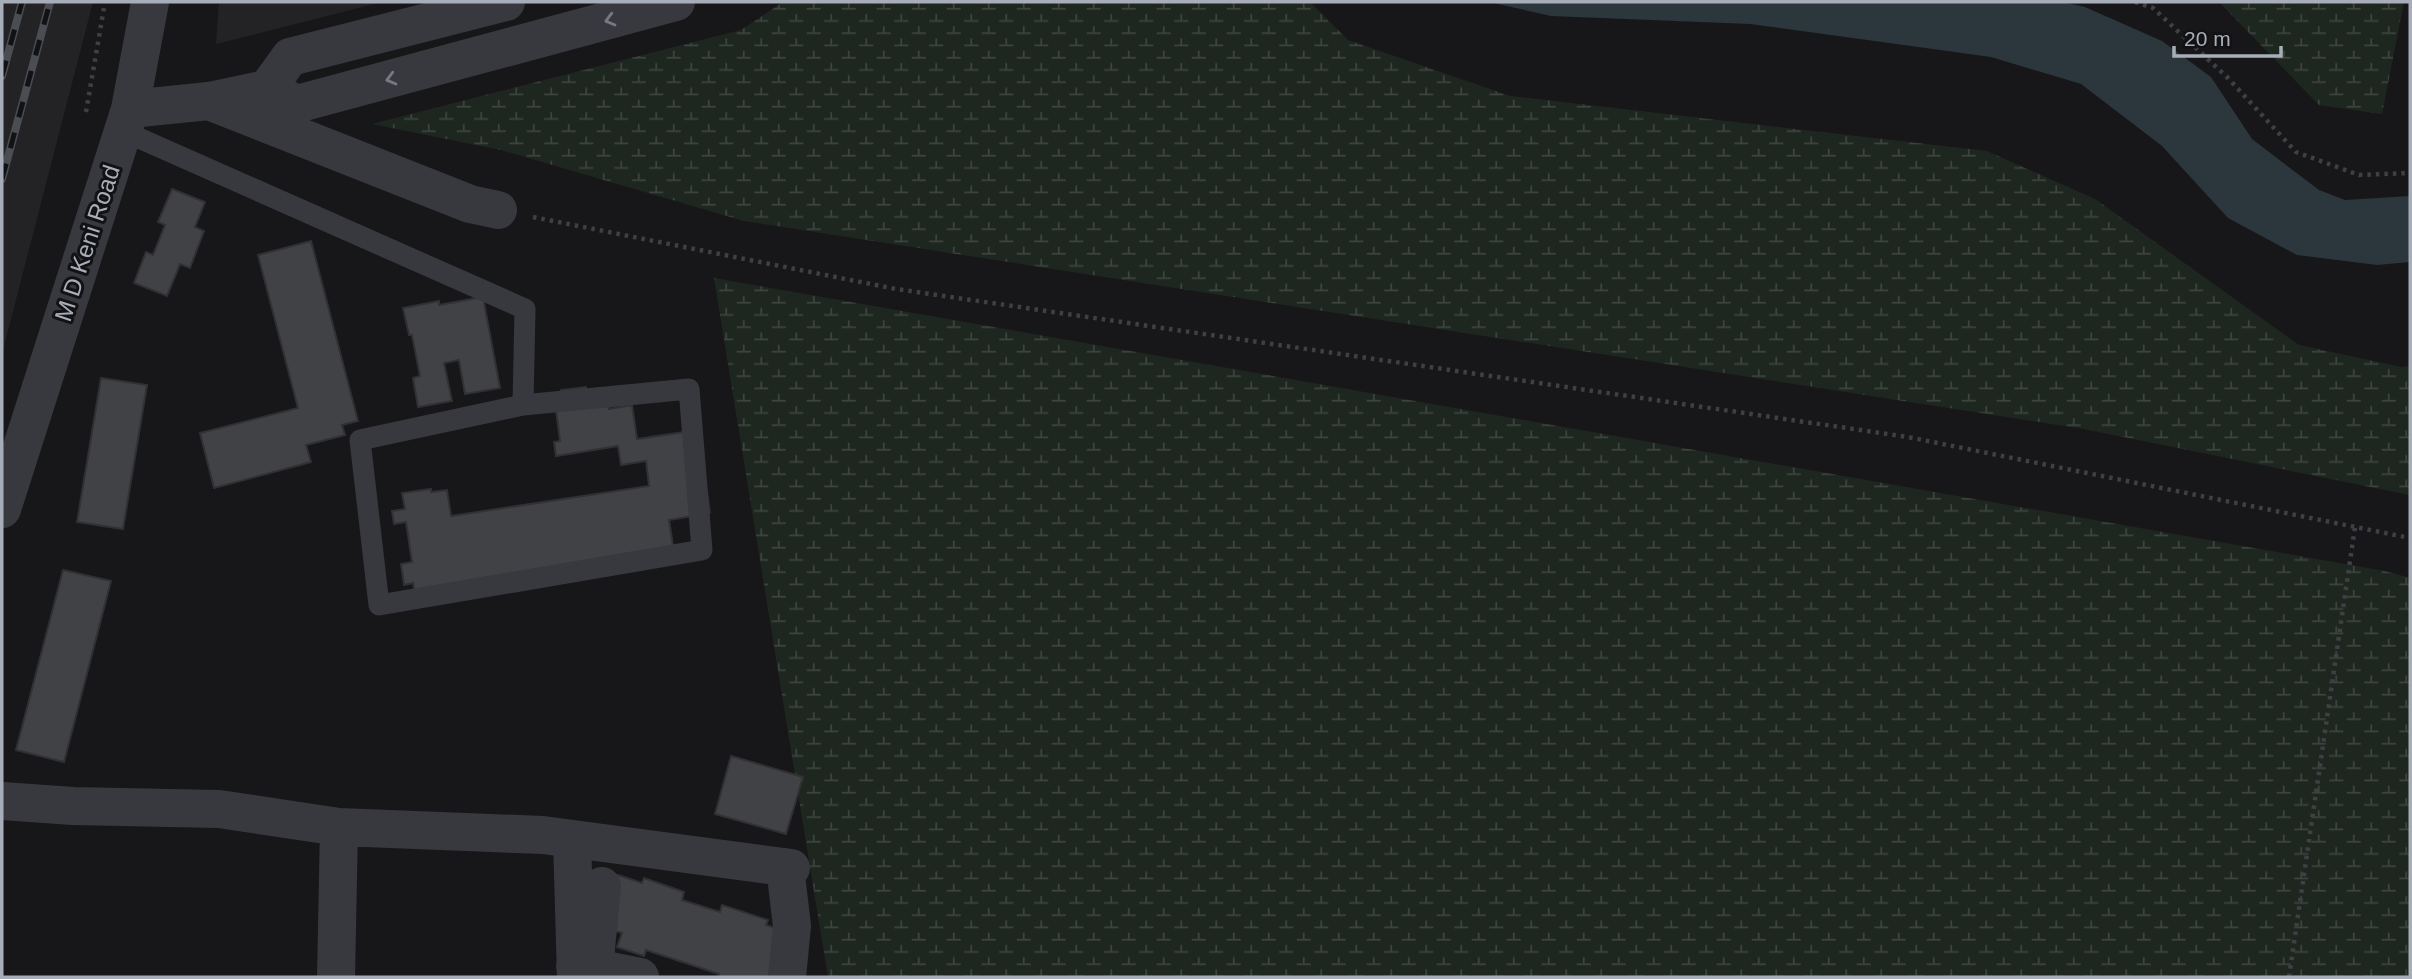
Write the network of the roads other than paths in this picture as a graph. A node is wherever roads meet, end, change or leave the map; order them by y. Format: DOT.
graph roads {
  1 [pos="150,2"];
  2 [pos="506,2"];
  3 [pos="676,2"];
  4 [pos="267,89"];
  5 [pos="209,101"];
  6 [pos="127,120"];
  7 [pos="498,210"];
  8 [pos="523,405"];
  9 [pos="2,509"];
  10 [pos="2,801"];
  11 [pos="340,827"];
  12 [pos="572,839"];
  13 [pos="602,886"];
  14 [pos="582,970"];
  15 [pos="336,977"];
  16 [pos="640,977"];
  17 [pos="788,977"];
  1 -- 6 [label="street, M D Keni Road"];
  2 -- 4 [label="street"];
  3 -- 4 [label="street, one-way"];
  4 -- 5 [label="street"];
  5 -- 6 [label="street"];
  5 -- 7 [label="street"];
  6 -- 8 [label="lane"];
  6 -- 9 [label="street, M D Keni Road"];
  8 -- 8 [label="lane"];
  10 -- 11 [label="street"];
  11 -- 12 [label="street"];
  11 -- 15 [label="street"];
  12 -- 14 [label="street"];
  12 -- 17 [label="street"];
  13 -- 14 [label="street"];
  14 -- 16 [label="street"];
}
